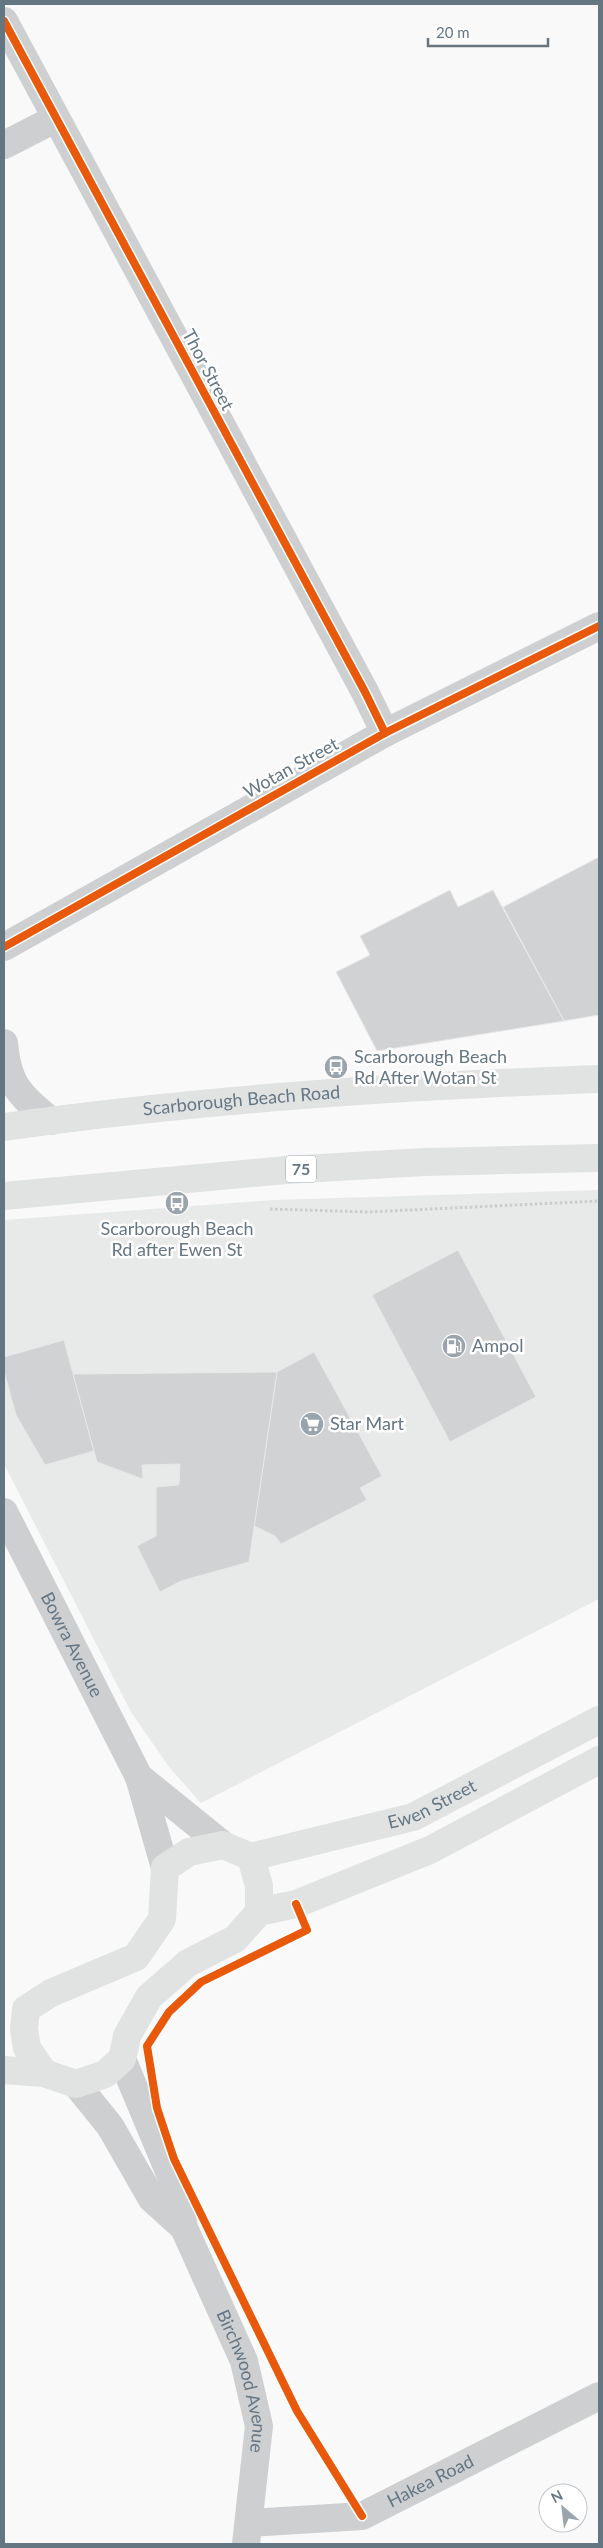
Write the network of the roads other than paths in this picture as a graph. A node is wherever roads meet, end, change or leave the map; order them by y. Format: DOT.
graph roads {
  1 [pos="4,21"];
  2 [pos="55,119"];
  3 [pos="4,145"];
  4 [pos="599,626"];
  5 [pos="385,733"];
  6 [pos="4,946"];
  7 [pos="4,1043"];
  8 [pos="599,1079"];
  9 [pos="51,1121"];
  10 [pos="4,1128"];
  11 [pos="599,1158"];
  12 [pos="4,1196"];
  13 [pos="4,1512"];
  14 [pos="599,1720"];
  15 [pos="599,1760"];
  16 [pos="139,1776"];
  17 [pos="223,1845"];
  18 [pos="251,1857"];
  19 [pos="165,1868"];
  20 [pos="259,1912"];
  21 [pos="15,2014"];
  22 [pos="122,2059"];
  23 [pos="4,2070"];
  24 [pos="44,2073"];
  25 [pos="76,2084"];
  26 [pos="184,2228"];
  27 [pos="599,2396"];
  28 [pos="248,2534"];
  1 -- 2 [label="street, Thor Street"];
  2 -- 3 [label="street"];
  2 -- 5 [label="street, Thor Street"];
  4 -- 5 [label="street, Wotan Street"];
  5 -- 6 [label="street, Wotan Street"];
  7 -- 9 [label="street"];
  8 -- 9 [label="main road, Scarborough Beach Road"];
  9 -- 10 [label="main road, Scarborough Beach Road"];
  11 -- 12 [label="main road, 75"];
  13 -- 16 [label="street, Bowra Avenue"];
  14 -- 18 [label="main road, Ewen Street"];
  15 -- 20 [label="main road"];
  16 -- 17 [label="street, Bowra Avenue"];
  16 -- 19 [label="street, Bowra Avenue"];
  17 -- 18 [label="main road"];
  17 -- 19 [label="main road"];
  18 -- 20 [label="main road"];
  19 -- 21 [label="main road"];
  20 -- 22 [label="main road"];
  21 -- 24 [label="main road"];
  22 -- 25 [label="main road"];
  22 -- 26 [label="street, Birchwood Avenue"];
  23 -- 24 [label="main road"];
  24 -- 25 [label="main road"];
  25 -- 26 [label="street, Birchwood Avenue"];
  26 -- 28 [label="street, Birchwood Avenue"];
  27 -- 28 [label="street, Hakea Road"];
}
